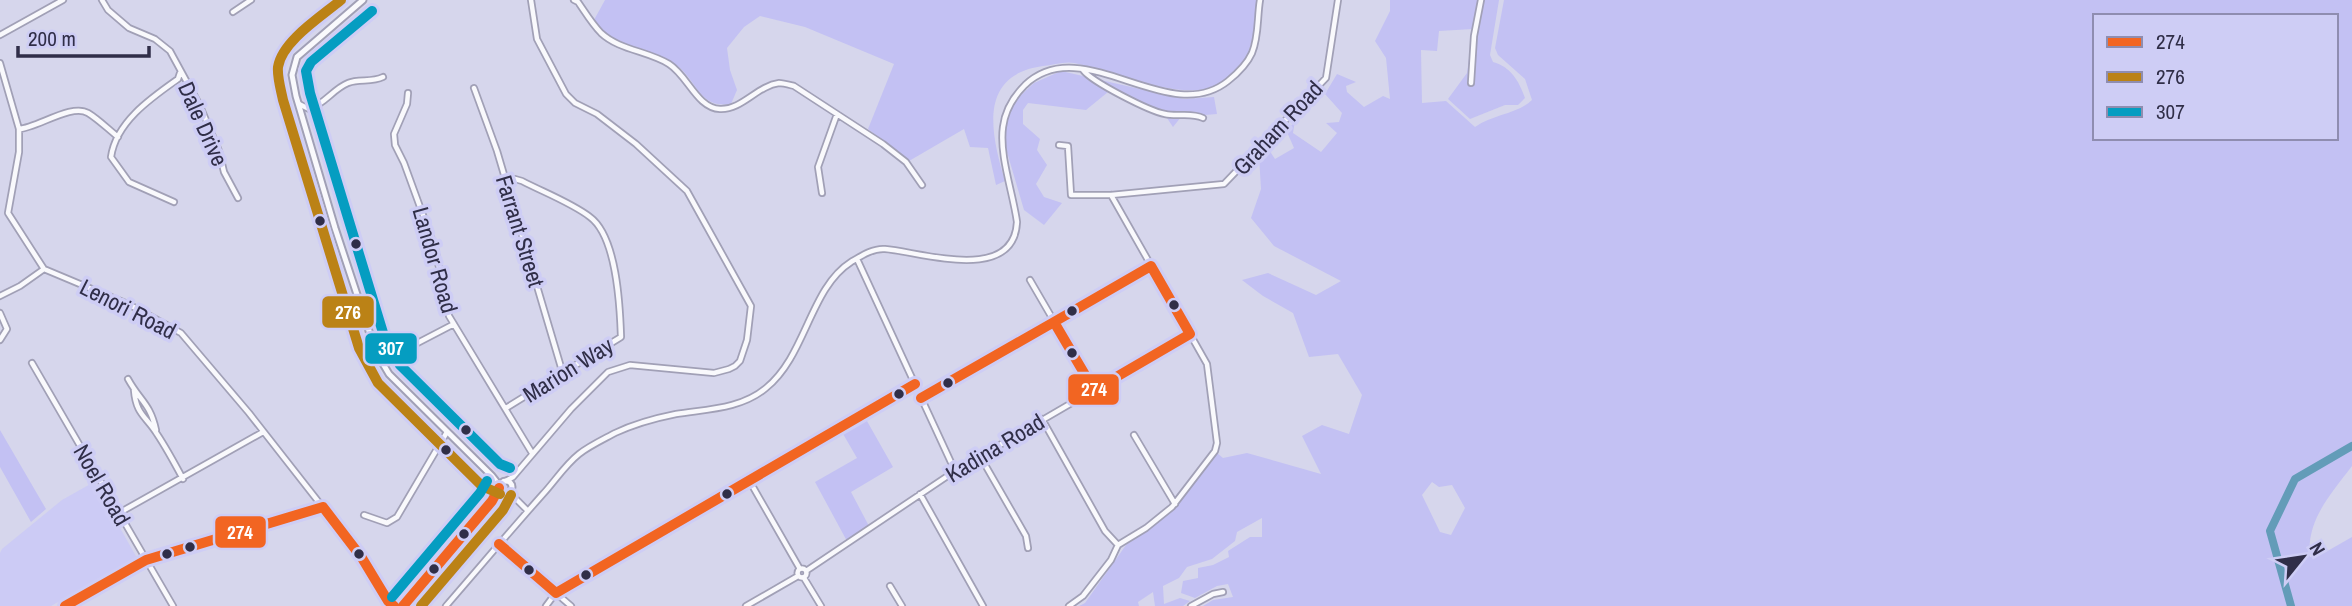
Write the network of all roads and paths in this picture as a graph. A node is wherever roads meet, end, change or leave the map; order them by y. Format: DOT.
graph roads {
  1 [pos="62,0"];
  2 [pos="102,0"];
  3 [pos="251,0"];
  4 [pos="363,0"];
  5 [pos="531,0"];
  6 [pos="574,0"];
  7 [pos="1260,0"];
  8 [pos="1338,0"];
  9 [pos="1481,0"];
  10 [pos="233,12"];
  11 [pos="0,35"];
  12 [pos="0,63"];
  13 [pos="1083,69"];
  14 [pos="180,72"];
  15 [pos="383,77"];
  16 [pos="1471,83"];
  17 [pos="474,88"];
  18 [pos="408,93"];
  19 [pos="298,103"];
  20 [pos="837,114"];
  21 [pos="1203,118"];
  22 [pos="19,129"];
  23 [pos="118,137"];
  24 [pos="1059,145"];
  25 [pos="505,181"];
  26 [pos="922,185"];
  27 [pos="822,193"];
  28 [pos="1111,195"];
  29 [pos="238,198"];
  30 [pos="174,202"];
  31 [pos="857,259"];
  32 [pos="1152,266"];
  33 [pos="44,269"];
  34 [pos="1030,280"];
  35 [pos="0,296"];
  36 [pos="0,313"];
  37 [pos="1054,321"];
  38 [pos="454,324"];
  39 [pos="1190,334"];
  40 [pos="0,340"];
  41 [pos="381,362"];
  42 [pos="32,363"];
  43 [pos="563,374"];
  44 [pos="128,379"];
  45 [pos="915,384"];
  46 [pos="134,390"];
  47 [pos="1094,390"];
  48 [pos="921,398"];
  49 [pos="506,408"];
  50 [pos="1042,419"];
  51 [pos="156,431"];
  52 [pos="263,432"];
  53 [pos="447,432"];
  54 [pos="1134,435"];
  55 [pos="532,453"];
  56 [pos="980,456"];
  57 [pos="955,471"];
  58 [pos="492,476"];
  59 [pos="183,479"];
  60 [pos="748,480"];
  61 [pos="509,484"];
  62 [pos="502,490"];
  63 [pos="920,494"];
  64 [pos="515,498"];
  65 [pos="1175,504"];
  66 [pos="323,508"];
  67 [pos="528,511"];
  68 [pos="119,513"];
  69 [pos="364,515"];
  70 [pos="499,544"];
  71 [pos="1118,545"];
  72 [pos="1028,548"];
  73 [pos="146,560"];
  74 [pos="802,573"];
  75 [pos="890,586"];
  76 [pos="1223,592"];
  77 [pos="556,593"];
  78 [pos="390,604"];
  79 [pos="65,606"];
  80 [pos="173,606"];
  81 [pos="403,606"];
  82 [pos="446,606"];
  83 [pos="545,606"];
  84 [pos="571,606"];
  85 [pos="746,606"];
  86 [pos="821,606"];
  87 [pos="902,606"];
  88 [pos="983,606"];
  89 [pos="1069,606"];
  90 [pos="1191,606"];
  1 -- 11 [label="street"];
  2 -- 14 [label="street, Dale Drive"];
  3 -- 10 [label="street"];
  4 -- 19 [label="street"];
  5 -- 55 [label="street"];
  6 -- 20 [label="street"];
  7 -- 13 [label="street"];
  8 -- 28 [label="street, Graham Road"];
  9 -- 16 [label="street"];
  12 -- 22 [label="street"];
  13 -- 21 [label="street"];
  13 -- 31 [label="street"];
  14 -- 23 [label="street"];
  14 -- 29 [label="street, Dale Drive"];
  15 -- 19 [label="street"];
  17 -- 25 [label="street, Farrant Street"];
  18 -- 38 [label="street, Landor Road"];
  19 -- 41 [label="street"];
  20 -- 26 [label="street"];
  20 -- 27 [label="street"];
  22 -- 23 [label="street"];
  22 -- 33 [label="street"];
  23 -- 30 [label="street"];
  24 -- 28 [label="street, Graham Road"];
  25 -- 43 [label="street, Farrant Street"];
  25 -- 43 [label="street, Marion Way"];
  28 -- 32 [label="street"];
  31 -- 45 [label="street"];
  31 -- 67 [label="street"];
  32 -- 37 [label="street"];
  32 -- 39 [label="street"];
  33 -- 35 [label="street"];
  33 -- 52 [label="street, Lenori Road"];
  34 -- 37 [label="street"];
  36 -- 40 [label="street"];
  37 -- 47 [label="street"];
  37 -- 48 [label="street"];
  38 -- 41 [label="street"];
  38 -- 49 [label="street, Landor Road"];
  39 -- 47 [label="street, Kadina Road"];
  39 -- 65 [label="street"];
  41 -- 53 [label="street"];
  42 -- 68 [label="street, Noel Road"];
  43 -- 49 [label="street, Marion Way"];
  44 -- 46 [label="street"];
  45 -- 48 [label="street"];
  45 -- 60 [label="street"];
  46 -- 51 [label="street"];
  46 -- 51 [label="street"];
  47 -- 50 [label="street, Kadina Road"];
  48 -- 57 [label="street"];
  49 -- 55 [label="street, Landor Road"];
  50 -- 56 [label="street, Kadina Road"];
  50 -- 71 [label="street"];
  51 -- 59 [label="street"];
  52 -- 59 [label="street"];
  52 -- 66 [label="street, Lenori Road"];
  53 -- 58 [label="street"];
  53 -- 69 [label="street"];
  54 -- 65 [label="street"];
  55 -- 61 [label="street"];
  56 -- 57 [label="street, Kadina Road"];
  56 -- 72 [label="street"];
  57 -- 63 [label="street, Kadina Road"];
  58 -- 61 [label="street"];
  58 -- 62 [label="street"];
  59 -- 68 [label="street"];
  60 -- 74 [label="street"];
  60 -- 77 [label="street"];
  61 -- 62 [label="street"];
  61 -- 62 [label="street"];
  61 -- 64 [label="street"];
  62 -- 64 [label="street"];
  62 -- 81 [label="street"];
  63 -- 74 [label="street, Kadina Road"];
  63 -- 88 [label="street"];
  64 -- 67 [label="street"];
  65 -- 71 [label="street"];
  66 -- 73 [label="street"];
  66 -- 78 [label="street, Lenori Road"];
  67 -- 70 [label="street"];
  68 -- 73 [label="street, Noel Road"];
  70 -- 77 [label="street"];
  70 -- 82 [label="street"];
  71 -- 89 [label="street"];
  73 -- 79 [label="street"];
  73 -- 80 [label="street, Noel Road"];
  74 -- 85 [label="street, Kadina Road"];
  74 -- 86 [label="street"];
  75 -- 87 [label="street"];
  76 -- 90 [label="street"];
  77 -- 83 [label="street"];
  77 -- 84 [label="street"];
}
